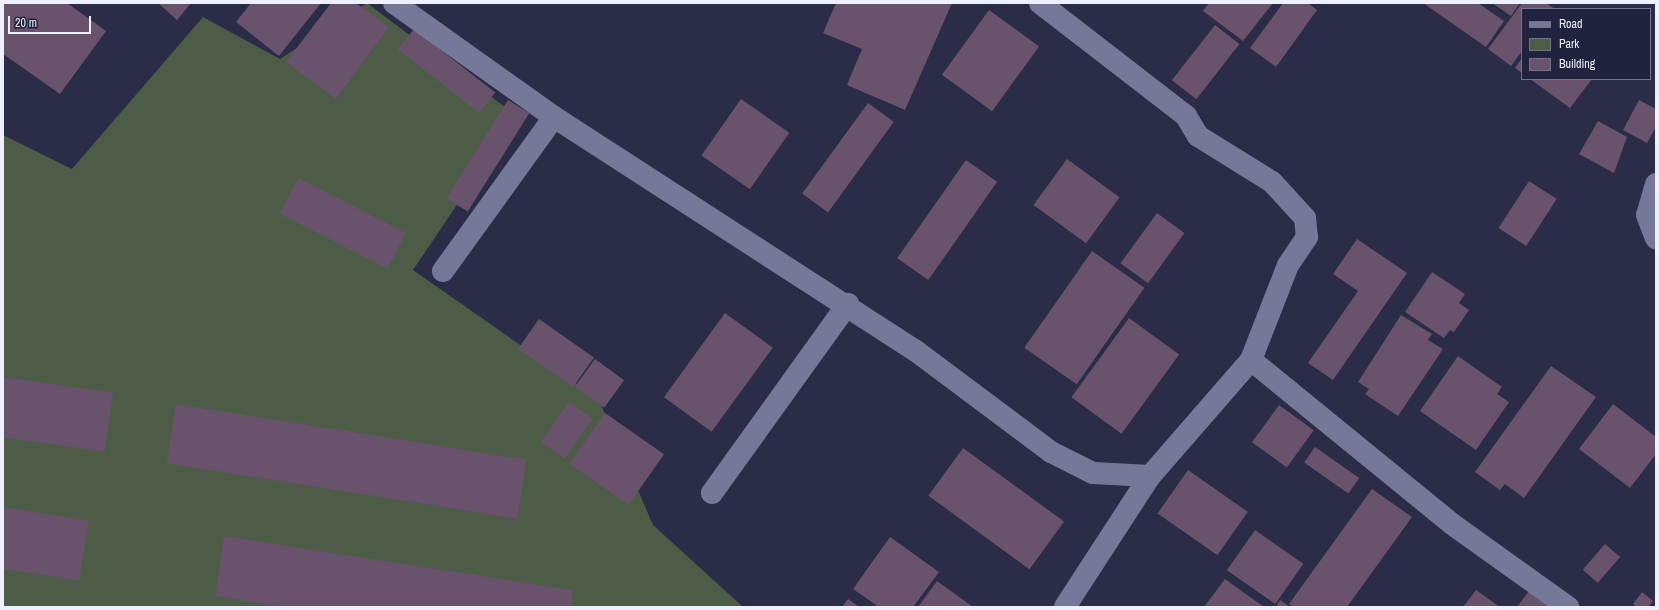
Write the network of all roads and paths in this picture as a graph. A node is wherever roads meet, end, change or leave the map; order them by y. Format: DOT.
graph roads {
  1 [pos="394,3"];
  2 [pos="1040,3"];
  3 [pos="554,117"];
  4 [pos="1656,184"];
  5 [pos="1656,238"];
  6 [pos="443,271"];
  7 [pos="848,304"];
  8 [pos="1251,360"];
  9 [pos="1150,476"];
  10 [pos="712,493"];
  11 [pos="1065,607"];
  12 [pos="1568,607"];
  1 -- 3 [label="street"];
  2 -- 8 [label="street"];
  3 -- 6 [label="street"];
  3 -- 7 [label="street"];
  4 -- 5 [label="street"];
  7 -- 9 [label="street"];
  7 -- 10 [label="street"];
  8 -- 9 [label="street"];
  8 -- 12 [label="street"];
  9 -- 11 [label="street"];
}
